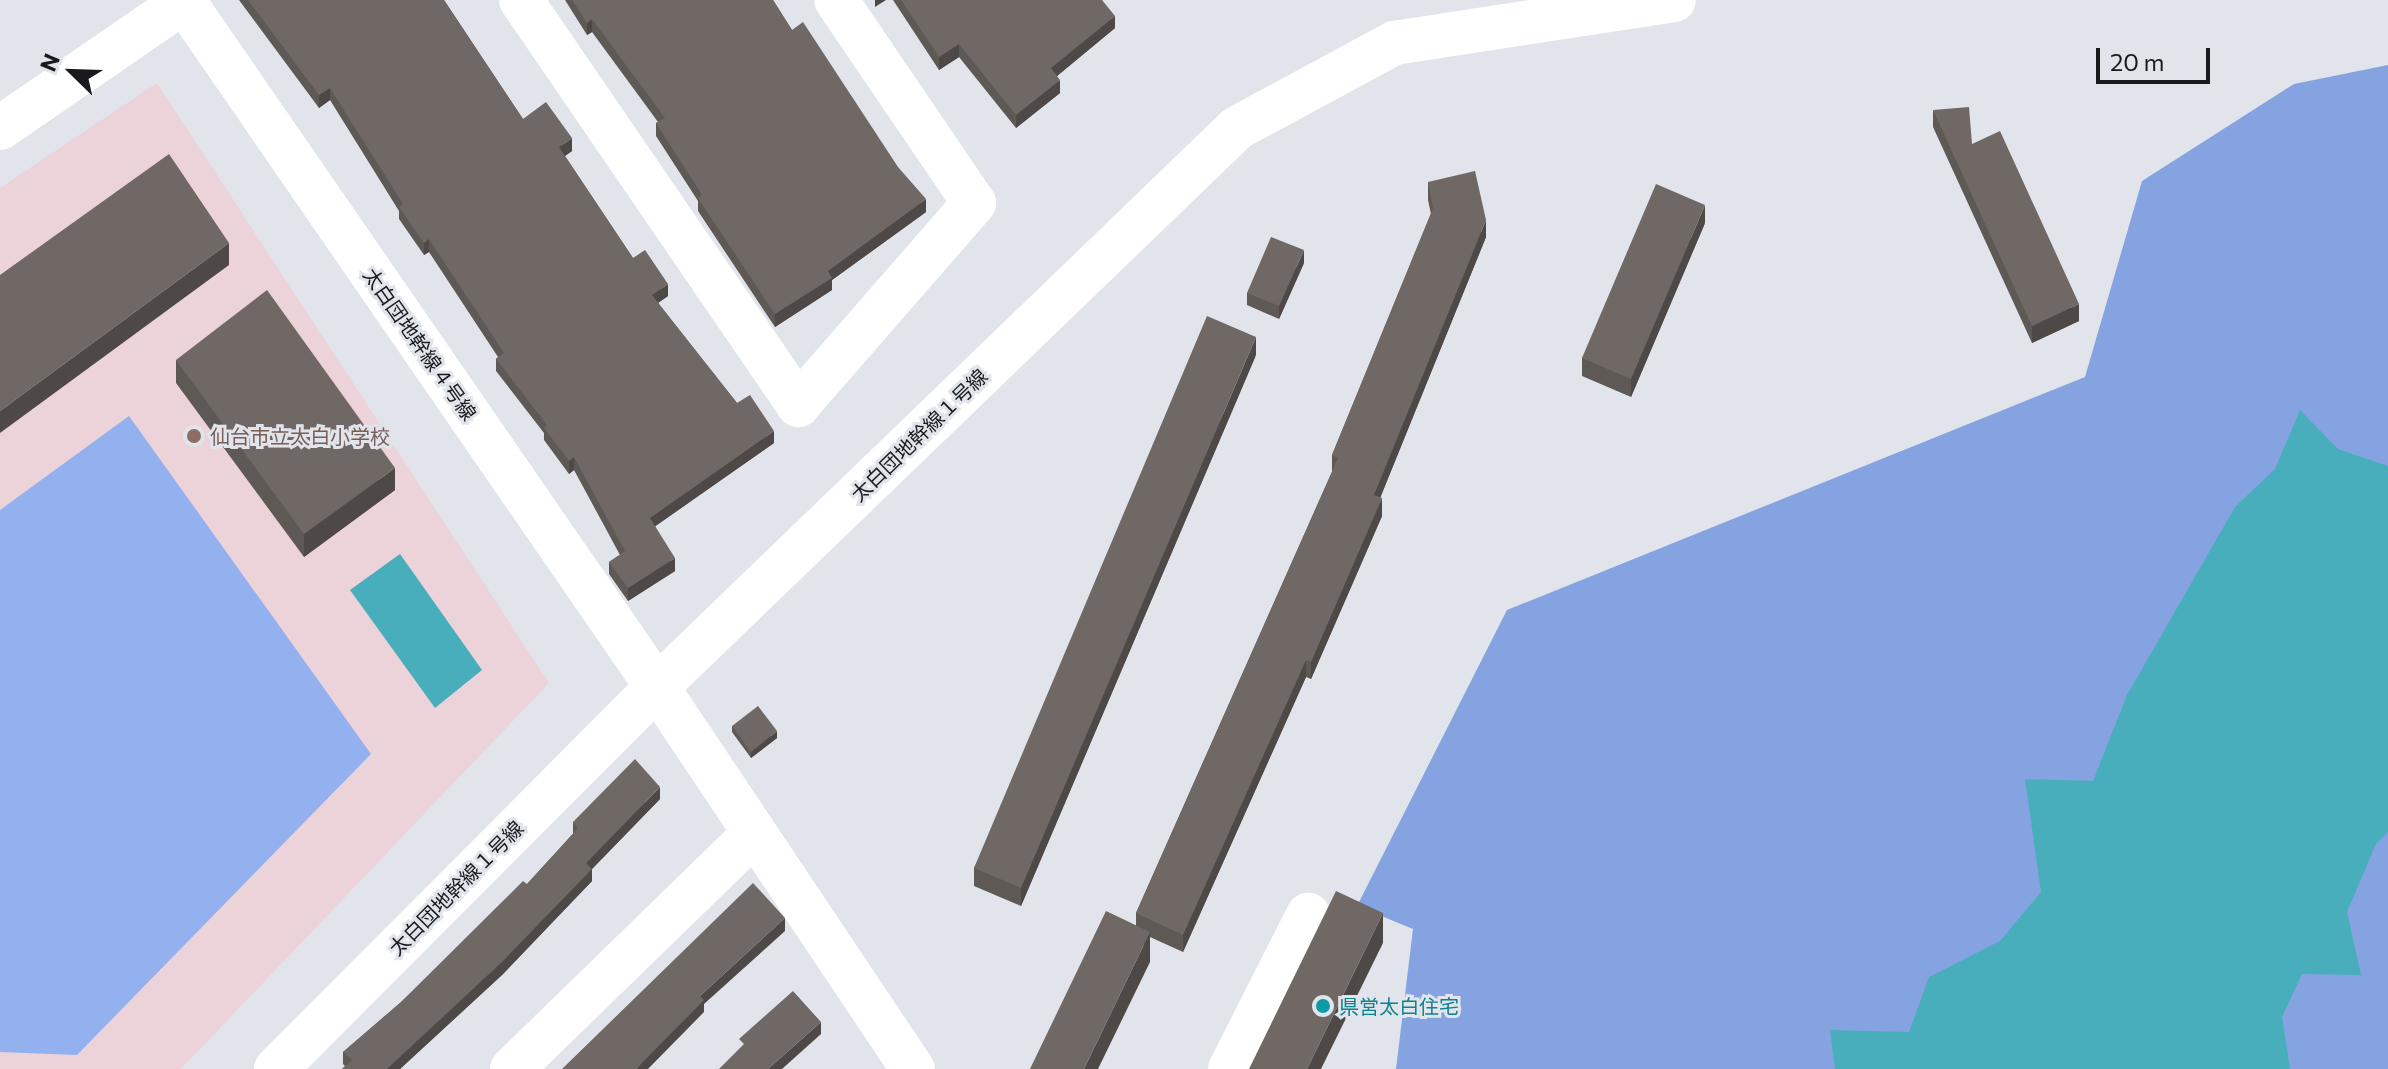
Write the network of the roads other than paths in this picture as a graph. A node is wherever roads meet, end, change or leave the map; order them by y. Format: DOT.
graph roads {
  1 [pos="521,0"];
  2 [pos="836,0"];
  3 [pos="1674,0"];
  4 [pos="184,1"];
  5 [pos="0,128"];
  6 [pos="657,687"];
  7 [pos="754,834"];
  8 [pos="1308,915"];
  9 [pos="905,1065"];
  10 [pos="276,1069"];
  11 [pos="512,1069"];
  12 [pos="1230,1069"];
  1 -- 2 [label="street"];
  3 -- 6 [label="street, 太白団地幹線１号線"];
  4 -- 5 [label="street"];
  4 -- 6 [label="street, 太白団地幹線４号線"];
  6 -- 7 [label="street, 太白団地幹線４号線"];
  6 -- 10 [label="street, 太白団地幹線１号線"];
  7 -- 9 [label="street, 太白団地幹線４号線"];
  7 -- 11 [label="street"];
  8 -- 12 [label="street"];
}
